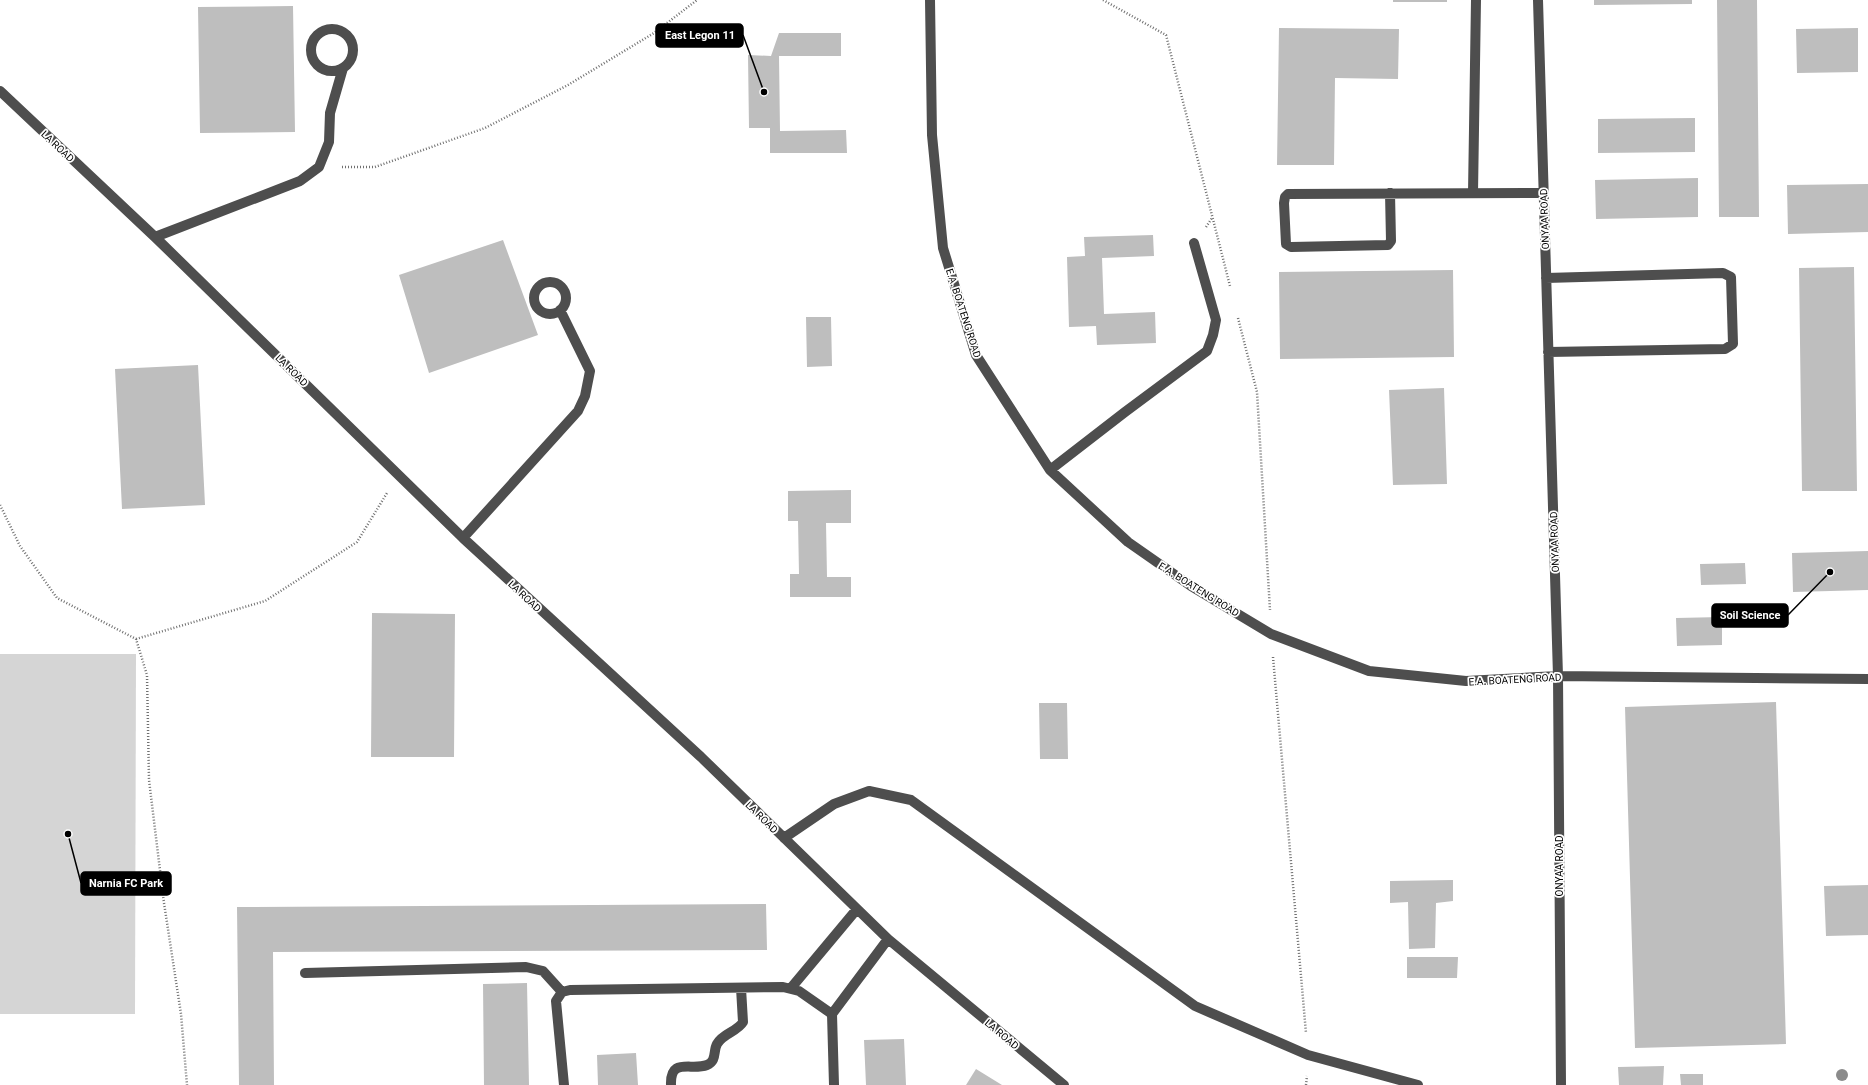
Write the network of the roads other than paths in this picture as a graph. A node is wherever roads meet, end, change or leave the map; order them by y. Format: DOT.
graph roads {
  1 [pos="930,0"];
  2 [pos="1476,0"];
  3 [pos="1538,0"];
  4 [pos="343,68"];
  5 [pos="0,91"];
  6 [pos="1390,193"];
  7 [pos="1473,193"];
  8 [pos="1543,193"];
  9 [pos="155,237"];
  10 [pos="1194,243"];
  11 [pos="1546,278"];
  12 [pos="560,310"];
  13 [pos="1548,352"];
  14 [pos="1050,470"];
  15 [pos="463,538"];
  16 [pos="1558,676"];
  17 [pos="1868,679"];
  18 [pos="784,838"];
  19 [pos="857,909"];
  20 [pos="888,939"];
  21 [pos="305,973"];
  22 [pos="741,988"];
  23 [pos="791,988"];
  24 [pos="562,992"];
  25 [pos="832,1014"];
  26 [pos="564,1085"];
  27 [pos="671,1085"];
  28 [pos="834,1085"];
  29 [pos="1064,1085"];
  30 [pos="1418,1085"];
  31 [pos="1561,1085"];
  1 -- 14 [label="street, E.A. BOATENG ROAD"];
  2 -- 7 [label="street"];
  3 -- 8 [label="street, ONYAA ROAD"];
  4 -- 4 [label="street"];
  4 -- 9 [label="street"];
  5 -- 9 [label="street, LA ROAD"];
  6 -- 6 [label="street"];
  6 -- 7 [label="street"];
  7 -- 8 [label="street"];
  8 -- 11 [label="street, ONYAA ROAD"];
  9 -- 15 [label="street, LA ROAD"];
  10 -- 14 [label="street"];
  11 -- 13 [label="street, ONYAA ROAD"];
  11 -- 13 [label="street"];
  12 -- 15 [label="street"];
  13 -- 16 [label="street, ONYAA ROAD"];
  14 -- 16 [label="street, E.A. BOATENG ROAD"];
  15 -- 18 [label="street, LA ROAD"];
  16 -- 17 [label="street, E.A. BOATENG ROAD"];
  16 -- 31 [label="street, ONYAA ROAD"];
  18 -- 19 [label="street, LA ROAD"];
  18 -- 30 [label="street"];
  19 -- 20 [label="street, LA ROAD"];
  19 -- 23 [label="street"];
  20 -- 25 [label="street"];
  20 -- 29 [label="street, LA ROAD"];
  21 -- 24 [label="street"];
  22 -- 23 [label="street"];
  22 -- 24 [label="street"];
  22 -- 27 [label="street"];
  23 -- 25 [label="street"];
  24 -- 26 [label="street"];
  25 -- 28 [label="street"];
}
